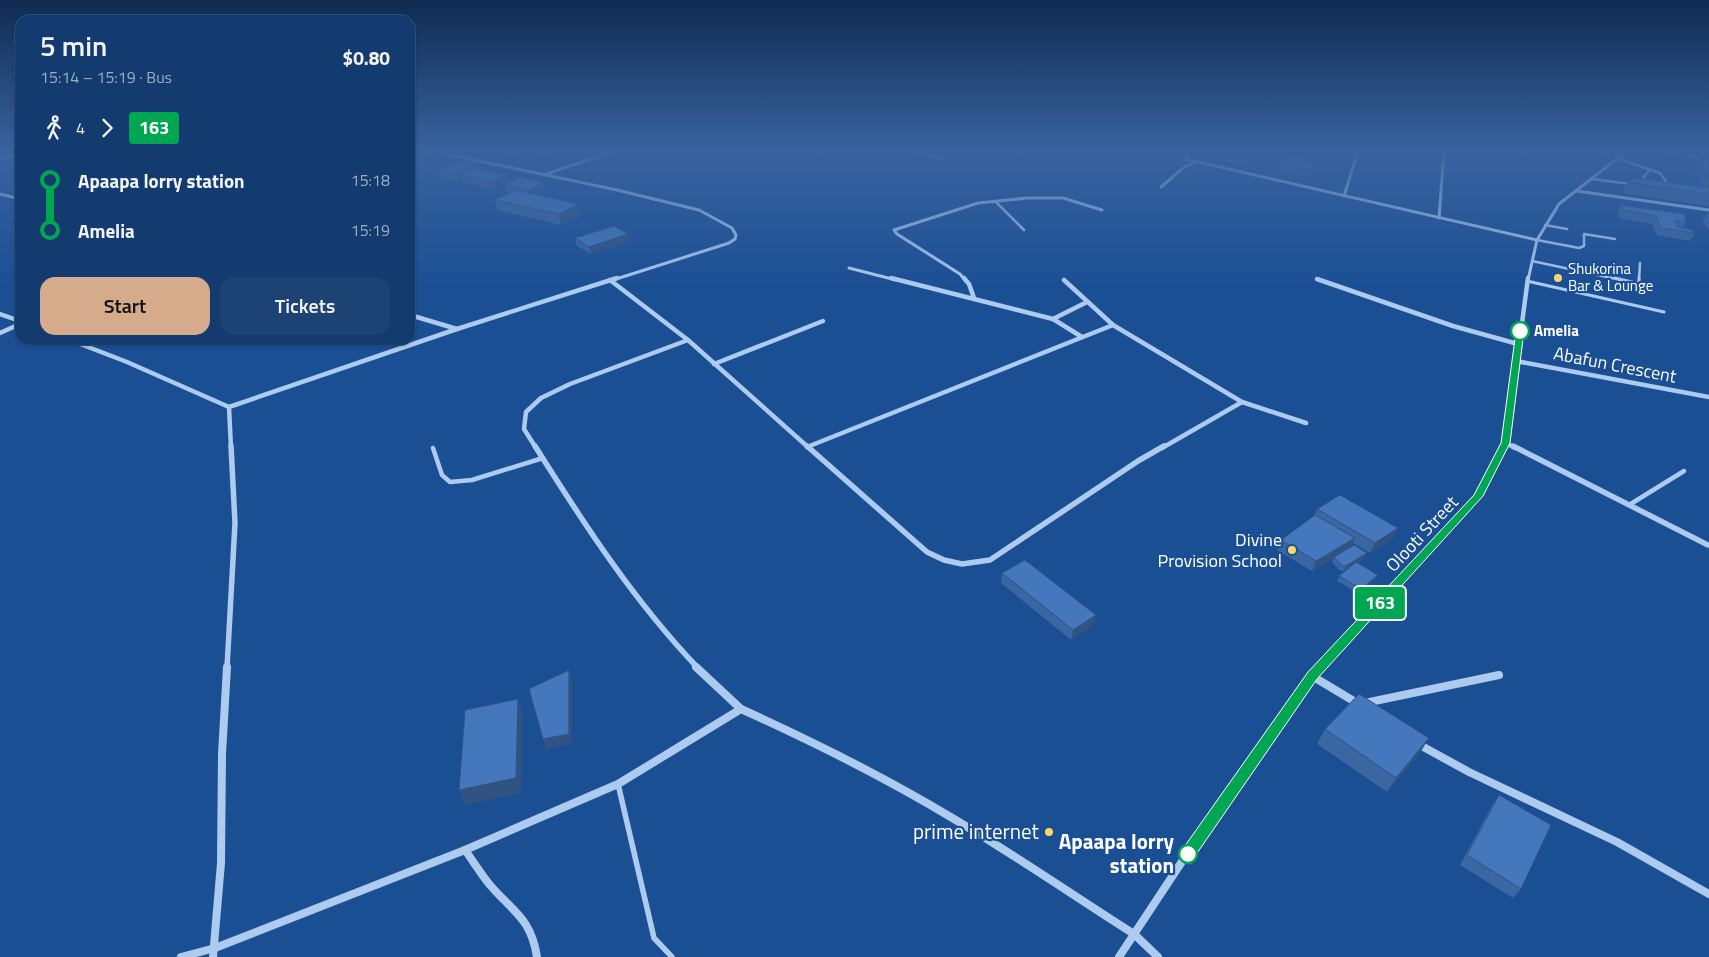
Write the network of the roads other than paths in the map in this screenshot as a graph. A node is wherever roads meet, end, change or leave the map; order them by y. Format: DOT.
graph roads {
  1 [pos="637,196"];
  2 [pos="1344,196"];
  3 [pos="1441,196"];
  4 [pos="1571,196"];
  5 [pos="1609,196"];
  6 [pos="997,203"];
  7 [pos="1102,210"];
  8 [pos="1709,210"];
  9 [pos="1439,218"];
  10 [pos="1545,225"];
  11 [pos="1567,229"];
  12 [pos="1024,230"];
  13 [pos="1615,239"];
  14 [pos="1537,240"];
  15 [pos="1532,261"];
  16 [pos="1640,263"];
  17 [pos="849,268"];
  18 [pos="1317,279"];
  19 [pos="610,280"];
  20 [pos="1064,280"];
  21 [pos="1527,281"];
  22 [pos="974,298"];
  23 [pos="1087,302"];
  24 [pos="1664,312"];
  25 [pos="0,314"];
  26 [pos="415,316"];
  27 [pos="1053,319"];
  28 [pos="15,320"];
  29 [pos="823,321"];
  30 [pos="15,325"];
  31 [pos="1112,325"];
  32 [pos="457,329"];
  33 [pos="0,333"];
  34 [pos="1082,337"];
  35 [pos="688,340"];
  36 [pos="415,343"];
  37 [pos="1518,344"];
  38 [pos="83,345"];
  39 [pos="410,345"];
  40 [pos="1516,360"];
  41 [pos="714,364"];
  42 [pos="1709,397"];
  43 [pos="1242,402"];
  44 [pos="229,407"];
  45 [pos="1306,424"];
  46 [pos="1506,443"];
  47 [pos="807,447"];
  48 [pos="433,448"];
  49 [pos="543,458"];
  50 [pos="1684,471"];
  51 [pos="1628,505"];
  52 [pos="1708,545"];
  53 [pos="1499,675"];
  54 [pos="1312,676"];
  55 [pos="1360,704"];
  56 [pos="740,710"];
  57 [pos="1368,710"];
  58 [pos="1414,741"];
  59 [pos="618,784"];
  60 [pos="465,850"];
  61 [pos="1709,894"];
  62 [pos="1134,934"];
  63 [pos="215,948"];
  64 [pos="182,957"];
  65 [pos="213,957"];
  66 [pos="537,957"];
  67 [pos="672,957"];
  68 [pos="1119,957"];
  69 [pos="1158,957"];
  1 -- 19 [label="street"];
  2 -- 9 [label="street"];
  3 -- 9 [label="street"];
  4 -- 10 [label="street, Olooti Street"];
  5 -- 8 [label="street"];
  6 -- 7 [label="street"];
  6 -- 12 [label="lane"];
  6 -- 22 [label="street"];
  9 -- 14 [label="street"];
  10 -- 11 [label="lane"];
  10 -- 14 [label="street, Olooti Street"];
  13 -- 14 [label="lane"];
  14 -- 15 [label="street, Olooti Street"];
  15 -- 16 [label="lane"];
  15 -- 21 [label="street, Olooti Street"];
  17 -- 22 [label="street"];
  18 -- 37 [label="street"];
  19 -- 32 [label="street"];
  19 -- 35 [label="street"];
  20 -- 23 [label="street"];
  21 -- 24 [label="lane"];
  21 -- 37 [label="street, Olooti Street"];
  22 -- 27 [label="street"];
  23 -- 27 [label="street"];
  23 -- 31 [label="street"];
  25 -- 28 [label="street"];
  26 -- 32 [label="street"];
  27 -- 34 [label="street"];
  29 -- 41 [label="street"];
  30 -- 33 [label="street"];
  31 -- 34 [label="street"];
  31 -- 43 [label="street"];
  32 -- 36 [label="street"];
  34 -- 47 [label="street"];
  35 -- 41 [label="street"];
  35 -- 49 [label="street"];
  37 -- 40 [label="street, Olooti Street"];
  38 -- 44 [label="street"];
  39 -- 44 [label="street"];
  40 -- 42 [label="street, Abafun Crescent"];
  40 -- 46 [label="street, Olooti Street"];
  41 -- 47 [label="street"];
  43 -- 45 [label="street"];
  43 -- 47 [label="street"];
  44 -- 63 [label="street"];
  46 -- 51 [label="street"];
  46 -- 54 [label="street, Olooti Street"];
  48 -- 49 [label="lane"];
  49 -- 56 [label="street"];
  50 -- 51 [label="lane"];
  51 -- 52 [label="street"];
  53 -- 55 [label="street"];
  54 -- 55 [label="street"];
  54 -- 62 [label="street, Olooti Street"];
  55 -- 57 [label="street"];
  56 -- 59 [label="street"];
  56 -- 62 [label="street"];
  58 -- 61 [label="street"];
  59 -- 60 [label="street"];
  59 -- 67 [label="lane"];
  60 -- 63 [label="street"];
  60 -- 66 [label="street"];
  62 -- 68 [label="street, Olooti Street"];
  62 -- 69 [label="street"];
  63 -- 64 [label="street"];
  63 -- 65 [label="street"];
}
